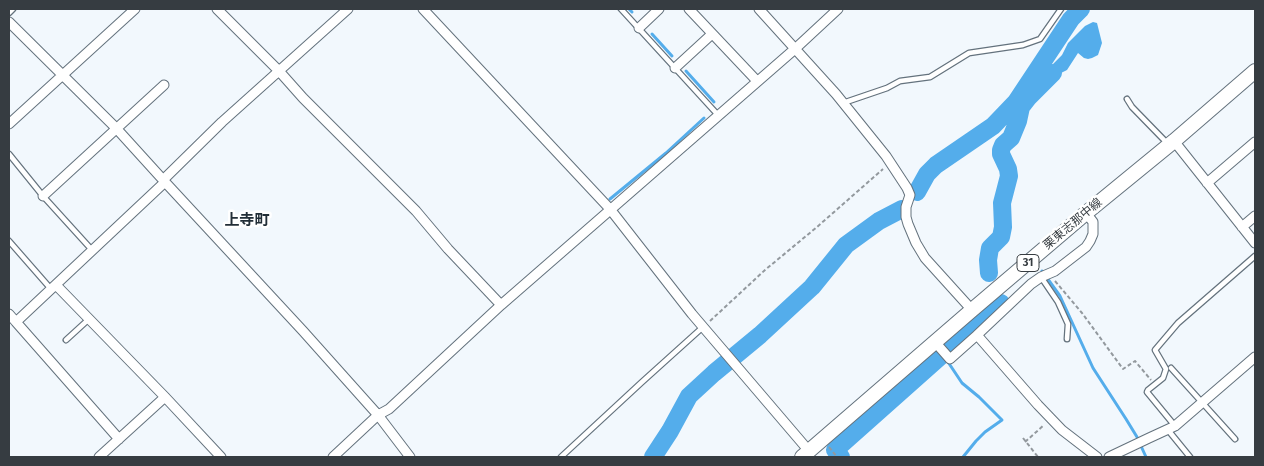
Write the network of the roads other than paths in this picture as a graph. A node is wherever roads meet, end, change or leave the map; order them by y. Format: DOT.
graph roads {
  1 [pos="13,9"];
  2 [pos="135,9"];
  3 [pos="217,9"];
  4 [pos="348,9"];
  5 [pos="423,9"];
  6 [pos="622,9"];
  7 [pos="659,9"];
  8 [pos="689,9"];
  9 [pos="759,9"];
  10 [pos="837,9"];
  11 [pos="1061,9"];
  12 [pos="9,13"];
  13 [pos="9,22"];
  14 [pos="639,28"];
  15 [pos="712,34"];
  16 [pos="796,48"];
  17 [pos="675,68"];
  18 [pos="279,71"];
  19 [pos="1255,71"];
  20 [pos="62,74"];
  21 [pos="757,81"];
  22 [pos="164,85"];
  23 [pos="1126,98"];
  24 [pos="843,102"];
  25 [pos="718,115"];
  26 [pos="9,124"];
  27 [pos="116,128"];
  28 [pos="1255,142"];
  29 [pos="1172,143"];
  30 [pos="9,154"];
  31 [pos="164,181"];
  32 [pos="1207,183"];
  33 [pos="43,196"];
  34 [pos="610,209"];
  35 [pos="1086,213"];
  36 [pos="1255,216"];
  37 [pos="1242,227"];
  38 [pos="9,241"];
  39 [pos="1255,243"];
  40 [pos="92,250"];
  41 [pos="1255,256"];
  42 [pos="1045,276"];
  43 [pos="54,287"];
  44 [pos="501,305"];
  45 [pos="972,310"];
  46 [pos="9,314"];
  47 [pos="90,318"];
  48 [pos="16,322"];
  49 [pos="704,327"];
  50 [pos="976,335"];
  51 [pos="1067,339"];
  52 [pos="66,340"];
  53 [pos="935,342"];
  54 [pos="1255,357"];
  55 [pos="1172,368"];
  56 [pos="166,397"];
  57 [pos="1203,402"];
  58 [pos="378,415"];
  59 [pos="1172,428"];
  60 [pos="1235,438"];
  61 [pos="119,439"];
  62 [pos="806,454"];
  63 [pos="98,457"];
  64 [pos="221,457"];
  65 [pos="333,457"];
  66 [pos="410,457"];
  67 [pos="561,457"];
  68 [pos="1097,457"];
  69 [pos="1109,457"];
  70 [pos="1190,457"];
  1 -- 12 [label="lane"];
  2 -- 20 [label="street"];
  3 -- 18 [label="street"];
  4 -- 18 [label="street"];
  5 -- 34 [label="street"];
  6 -- 14 [label="lane"];
  7 -- 14 [label="street"];
  8 -- 15 [label="street"];
  9 -- 16 [label="street"];
  10 -- 16 [label="street"];
  11 -- 24 [label="lane"];
  13 -- 20 [label="street"];
  14 -- 17 [label="lane"];
  15 -- 17 [label="street"];
  15 -- 21 [label="street"];
  16 -- 21 [label="street"];
  16 -- 24 [label="street"];
  17 -- 25 [label="lane"];
  18 -- 31 [label="street"];
  18 -- 44 [label="street"];
  19 -- 29 [label="main road, 栗東志那中線 / 31"];
  20 -- 26 [label="street"];
  20 -- 27 [label="street"];
  21 -- 25 [label="street"];
  22 -- 27 [label="street"];
  23 -- 29 [label="lane"];
  24 -- 45 [label="street"];
  25 -- 34 [label="street"];
  27 -- 31 [label="street"];
  27 -- 33 [label="street"];
  28 -- 32 [label="street"];
  29 -- 32 [label="street"];
  29 -- 35 [label="main road, 栗東志那中線 / 31"];
  30 -- 33 [label="lane"];
  31 -- 40 [label="street"];
  31 -- 58 [label="street"];
  32 -- 37 [label="street"];
  33 -- 40 [label="lane"];
  34 -- 44 [label="street"];
  34 -- 49 [label="street"];
  35 -- 42 [label="street"];
  35 -- 45 [label="main road, 栗東志那中線 / 31"];
  36 -- 37 [label="street"];
  37 -- 39 [label="street"];
  38 -- 43 [label="lane"];
  40 -- 43 [label="street"];
  41 -- 59 [label="lane"];
  42 -- 50 [label="street"];
  42 -- 51 [label="lane"];
  43 -- 47 [label="street"];
  43 -- 48 [label="street"];
  44 -- 58 [label="street"];
  45 -- 53 [label="main road, 栗東志那中線 / 31"];
  46 -- 48 [label="street"];
  47 -- 52 [label="lane"];
  47 -- 56 [label="street"];
  48 -- 61 [label="street"];
  49 -- 62 [label="street"];
  49 -- 67 [label="lane"];
  50 -- 53 [label="street"];
  50 -- 68 [label="street"];
  53 -- 62 [label="main road, 栗東志那中線 / 31"];
  54 -- 57 [label="street"];
  55 -- 57 [label="lane"];
  56 -- 61 [label="street"];
  56 -- 64 [label="street"];
  57 -- 59 [label="street"];
  57 -- 60 [label="lane"];
  58 -- 65 [label="street"];
  58 -- 66 [label="street"];
  59 -- 69 [label="street"];
  59 -- 70 [label="lane"];
  61 -- 63 [label="street"];
}
